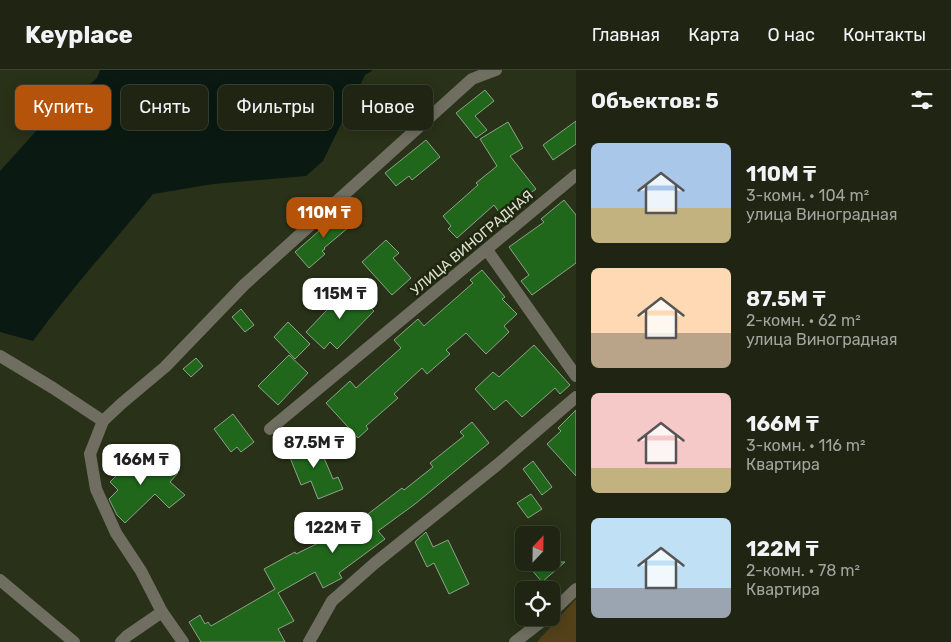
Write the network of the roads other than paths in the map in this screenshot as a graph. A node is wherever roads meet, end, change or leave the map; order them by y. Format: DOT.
graph roads {
  1 [pos="496,70"];
  2 [pos="576,176"];
  3 [pos="488,250"];
  4 [pos="0,356"];
  5 [pos="576,376"];
  6 [pos="576,397"];
  7 [pos="103,421"];
  8 [pos="270,429"];
  9 [pos="0,580"];
  10 [pos="576,589"];
  11 [pos="560,604"];
  12 [pos="162,612"];
  13 [pos="536,626"];
  14 [pos="74,642"];
  15 [pos="121,642"];
  16 [pos="183,642"];
  17 [pos="310,642"];
  18 [pos="515,642"];
  1 -- 7 [label="street"];
  2 -- 3 [label="street, УЛИЦА ВИНОГРАДНАЯ"];
  3 -- 5 [label="street"];
  3 -- 8 [label="street, УЛИЦА ВИНОГРАДНАЯ"];
  4 -- 7 [label="street"];
  6 -- 17 [label="street"];
  7 -- 12 [label="street"];
  9 -- 14 [label="street"];
  10 -- 11 [label="street"];
  12 -- 15 [label="street"];
  12 -- 16 [label="street"];
  13 -- 18 [label="street"];
}
